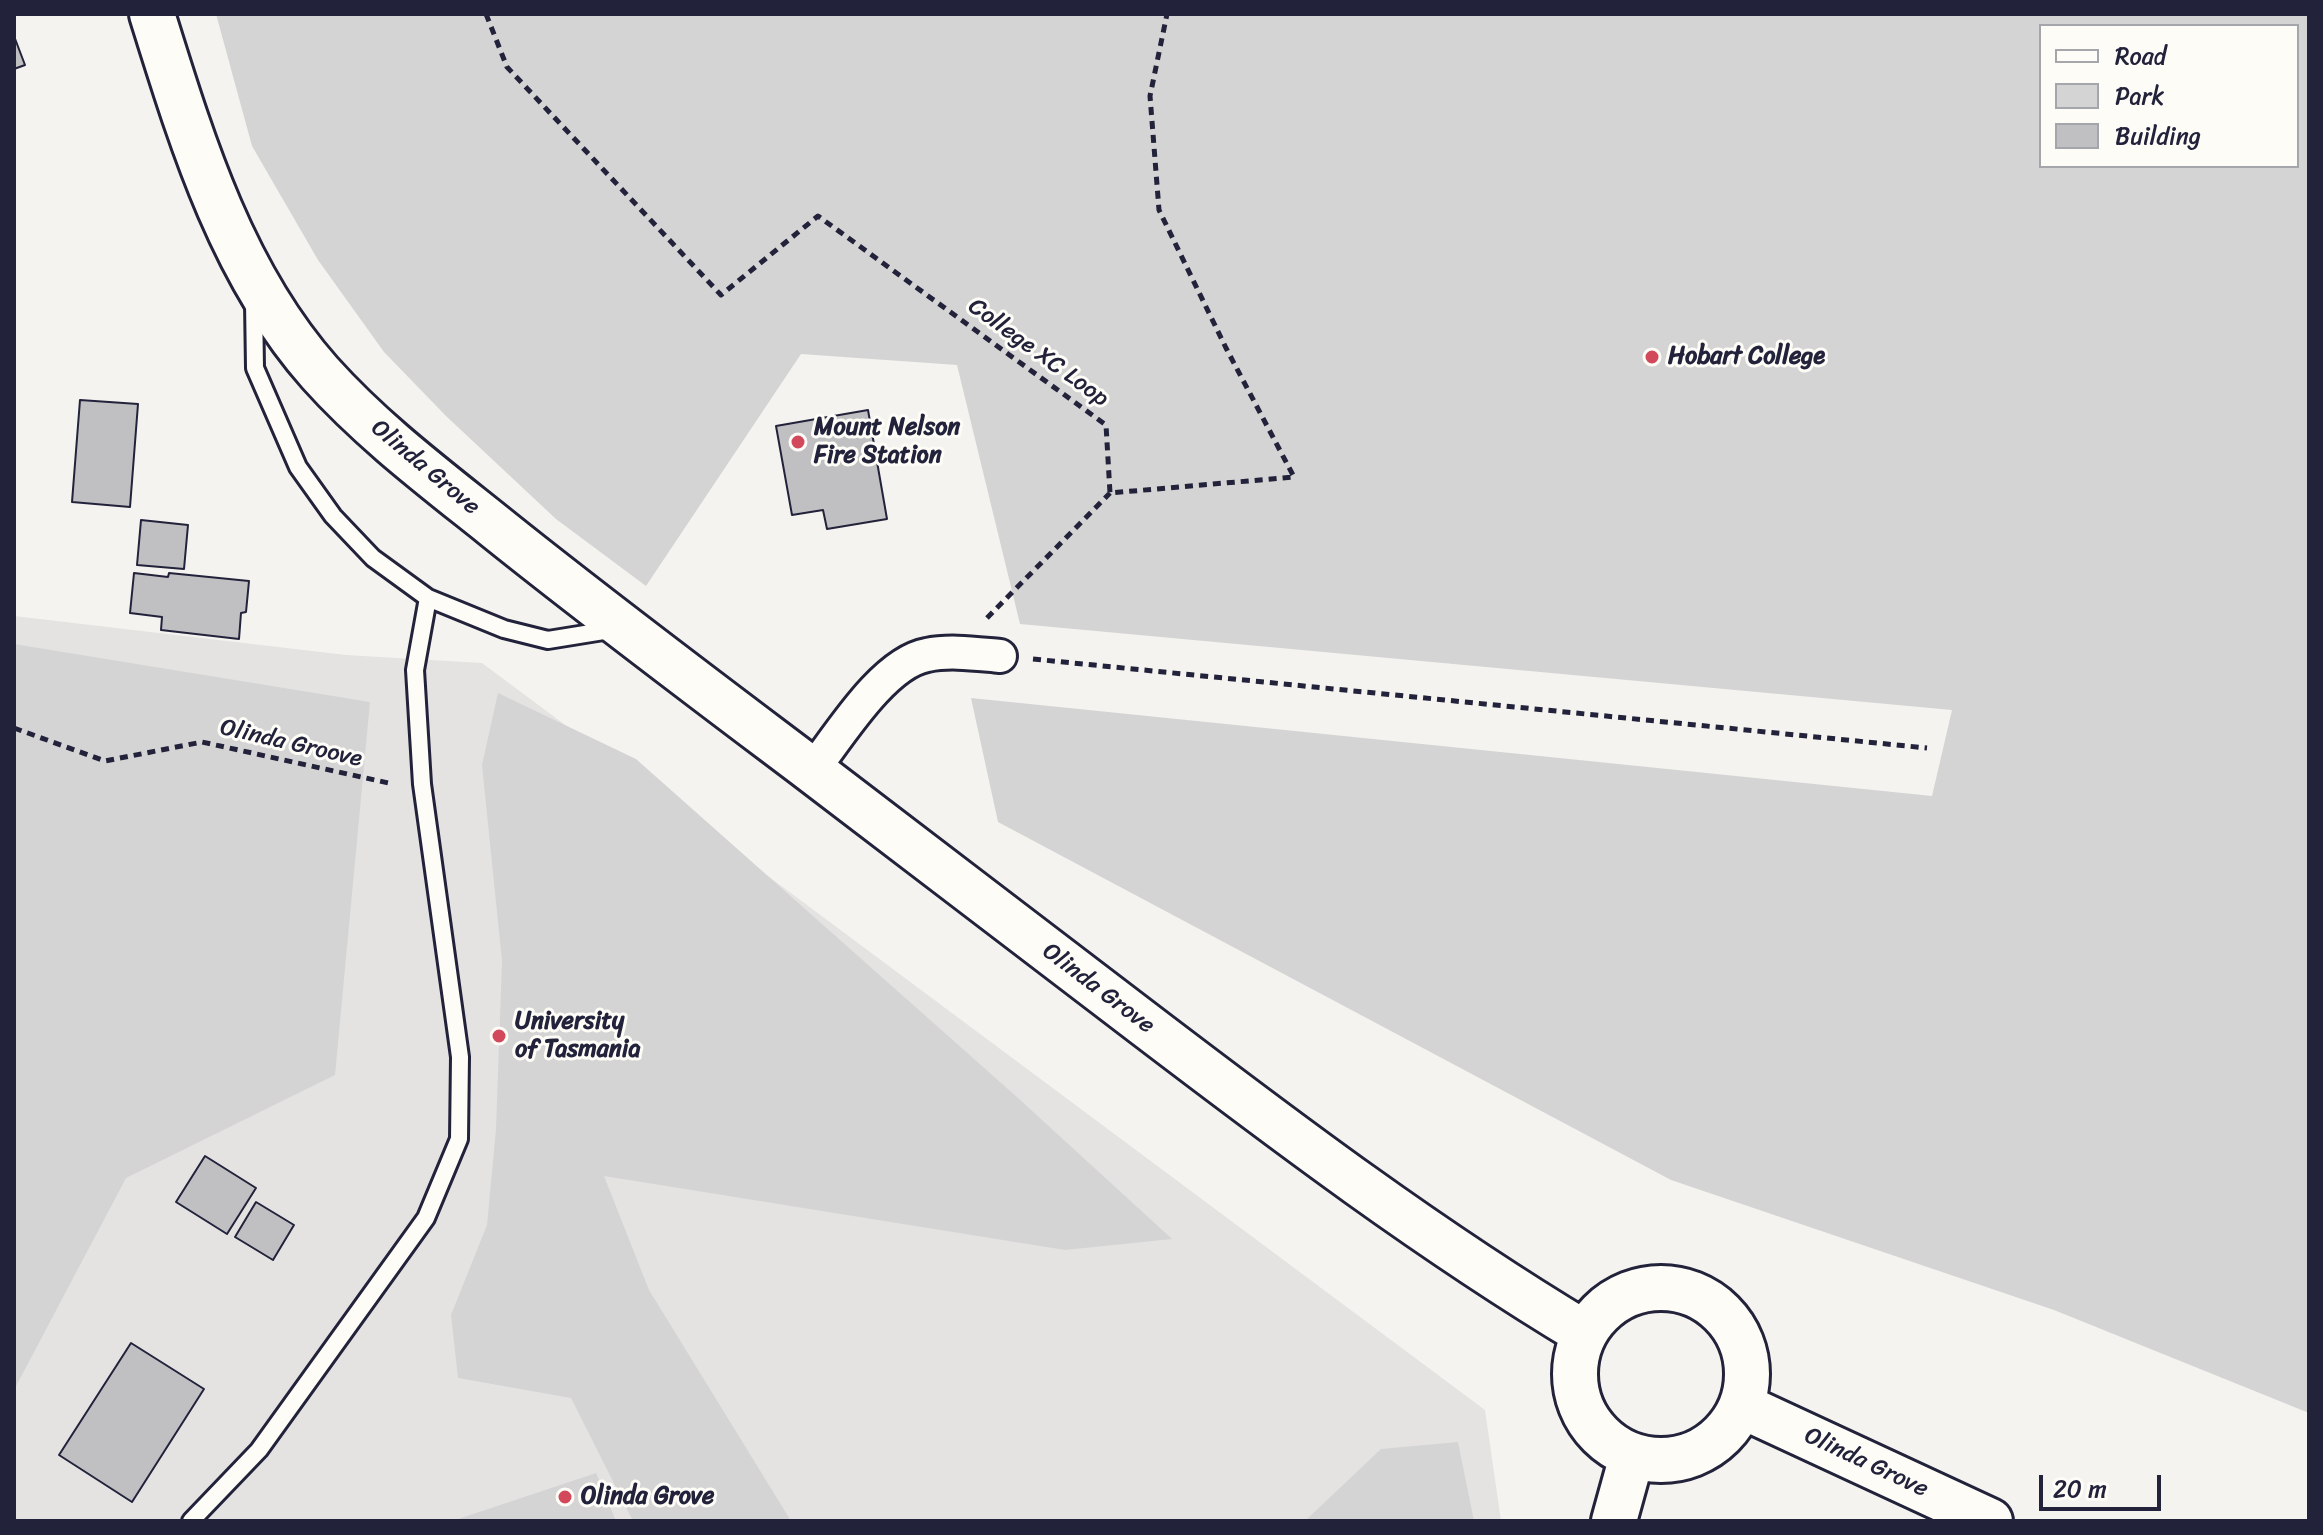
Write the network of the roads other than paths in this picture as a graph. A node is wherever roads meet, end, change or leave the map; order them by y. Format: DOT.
graph roads {
  1 [pos="152,14"];
  2 [pos="254,281"];
  3 [pos="428,598"];
  4 [pos="625,628"];
  5 [pos="1000,656"];
  6 [pos="812,771"];
  7 [pos="1584,1333"];
  8 [pos="1742,1406"];
  9 [pos="1632,1456"];
  10 [pos="191,1521"];
  11 [pos="1614,1521"];
  12 [pos="1990,1521"];
  1 -- 2 [label="main road, Olinda Grove"];
  2 -- 3 [label="lane, Olinda Grove"];
  2 -- 4 [label="main road, Olinda Grove"];
  3 -- 4 [label="lane, Olinda Grove"];
  3 -- 10 [label="lane"];
  4 -- 6 [label="main road, Olinda Grove"];
  5 -- 6 [label="street"];
  6 -- 7 [label="main road, Olinda Grove"];
  7 -- 8 [label="main road"];
  7 -- 9 [label="main road"];
  8 -- 9 [label="main road"];
  8 -- 12 [label="main road, Olinda Grove"];
  9 -- 11 [label="main road"];
}
